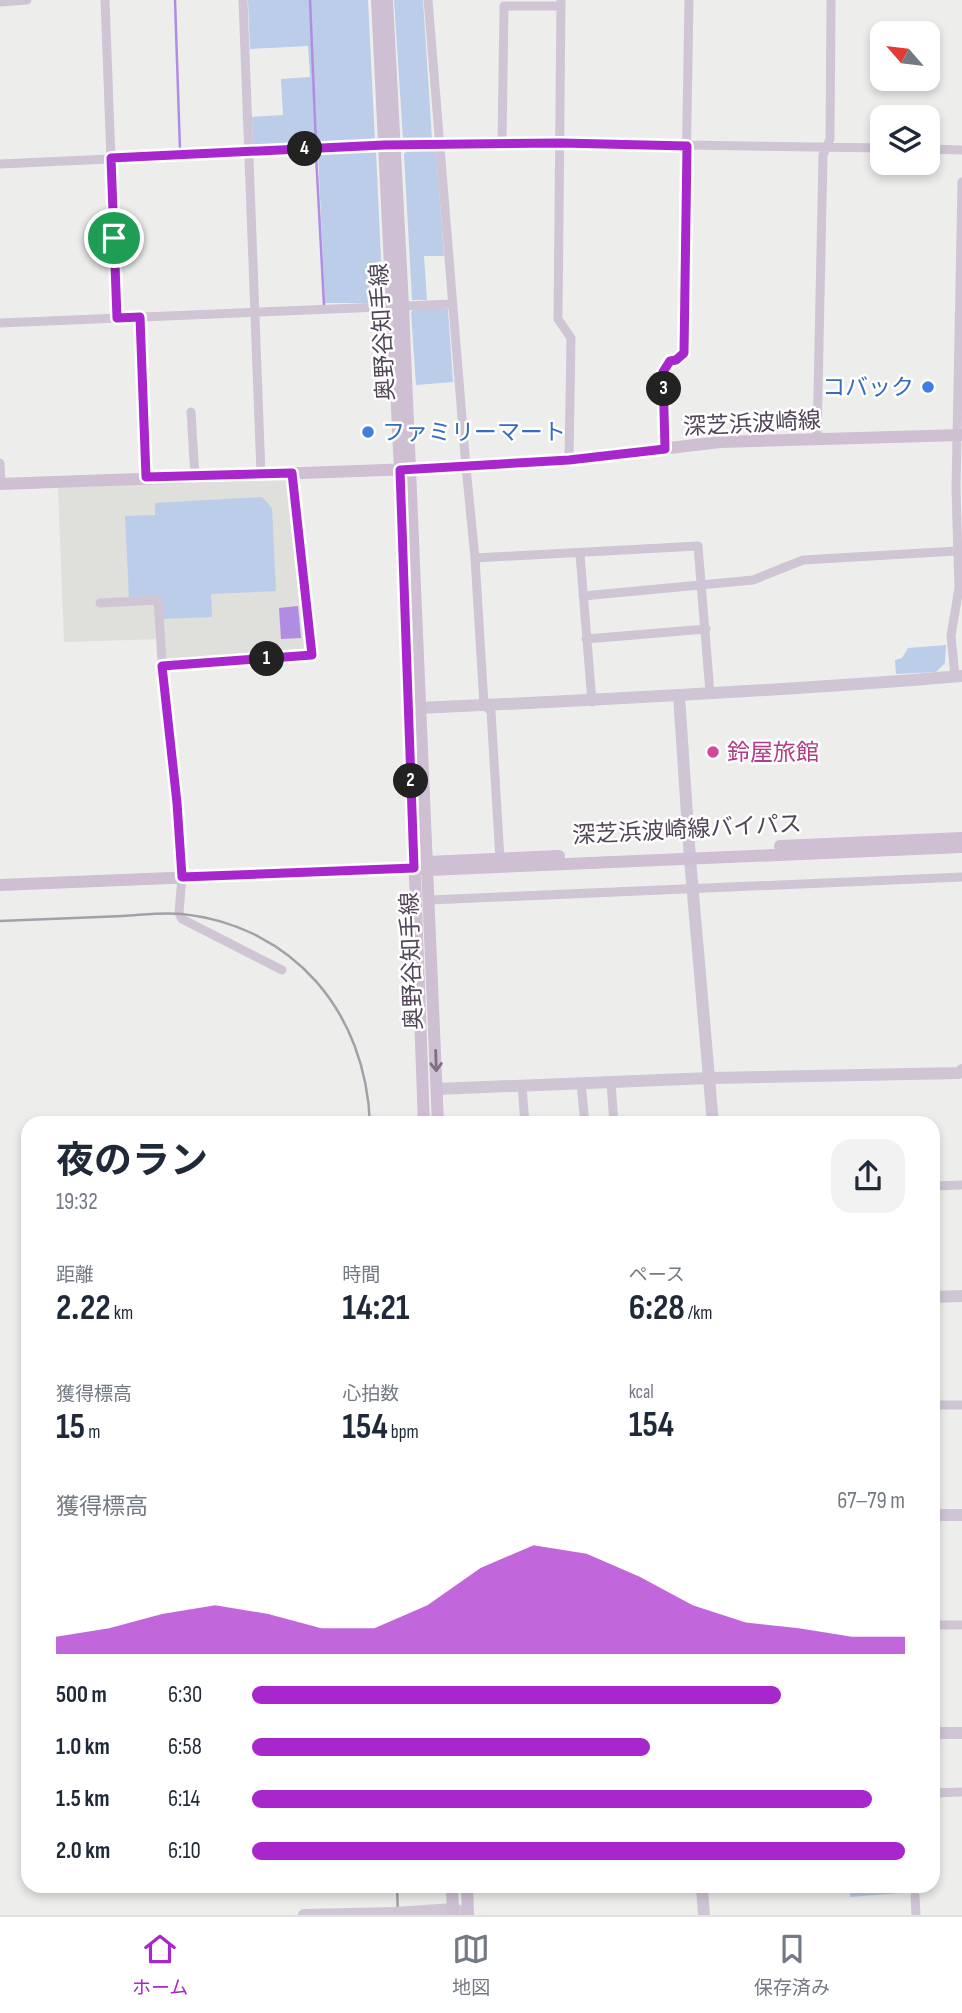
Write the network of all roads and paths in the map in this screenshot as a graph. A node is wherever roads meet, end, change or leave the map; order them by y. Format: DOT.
graph roads {
  1 [pos="27,0"];
  2 [pos="105,0"];
  3 [pos="243,0"];
  4 [pos="377,0"];
  5 [pos="387,0"];
  6 [pos="428,0"];
  7 [pos="689,0"];
  8 [pos="831,0"];
  9 [pos="0,2"];
  10 [pos="561,3"];
  11 [pos="561,143"];
  12 [pos="440,144"];
  13 [pos="502,144"];
  14 [pos="389,145"];
  15 [pos="687,146"];
  16 [pos="826,147"];
  17 [pos="870,148"];
  18 [pos="940,149"];
  19 [pos="962,150"];
  20 [pos="249,152"];
  21 [pos="111,158"];
  22 [pos="0,164"];
  23 [pos="962,182"];
  24 [pos="453,304"];
  25 [pos="398,307"];
  26 [pos="255,312"];
  27 [pos="140,317"];
  28 [pos="117,318"];
  29 [pos="0,323"];
  30 [pos="191,412"];
  31 [pos="959,435"];
  32 [pos="817,440"];
  33 [pos="665,449"];
  34 [pos="569,460"];
  35 [pos="0,463"];
  36 [pos="466,467"];
  37 [pos="405,469"];
  38 [pos="292,473"];
  39 [pos="261,474"];
  40 [pos="195,476"];
  41 [pos="146,477"];
  42 [pos="1,484"];
  43 [pos="957,551"];
  44 [pos="580,554"];
  45 [pos="475,558"];
  46 [pos="703,586"];
  47 [pos="583,596"];
  48 [pos="100,603"];
  49 [pos="706,629"];
  50 [pos="586,639"];
  51 [pos="162,666"];
  52 [pos="959,676"];
  53 [pos="710,692"];
  54 [pos="679,696"];
  55 [pos="592,702"];
  56 [pos="484,705"];
  57 [pos="418,708"];
  58 [pos="962,838"];
  59 [pos="962,847"];
  60 [pos="690,855"];
  61 [pos="500,859"];
  62 [pos="428,866"];
  63 [pos="414,868"];
  64 [pos="182,877"];
  65 [pos="962,877"];
  66 [pos="0,885"];
  67 [pos="694,890"];
  68 [pos="430,900"];
  69 [pos="282,970"];
  70 [pos="962,1070"];
  71 [pos="710,1077"];
  72 [pos="611,1082"];
  73 [pos="581,1083"];
  74 [pos="522,1086"];
  75 [pos="437,1089"];
  76 [pos="424,1116"];
  77 [pos="438,1116"];
  78 [pos="524,1116"];
  79 [pos="584,1116"];
  80 [pos="613,1116"];
  81 [pos="712,1116"];
  82 [pos="962,1185"];
  83 [pos="940,1186"];
  84 [pos="962,1296"];
  85 [pos="940,1297"];
  86 [pos="940,1405"];
  87 [pos="962,1405"];
  88 [pos="940,1515"];
  89 [pos="962,1515"];
  90 [pos="940,1625"];
  91 [pos="962,1625"];
  92 [pos="940,1733"];
  93 [pos="962,1733"];
  94 [pos="962,1792"];
  95 [pos="940,1793"];
  96 [pos="454,1893"];
  97 [pos="466,1893"];
  98 [pos="702,1893"];
  99 [pos="915,1896"];
  100 [pos="461,1914"];
  101 [pos="304,1915"];
  102 [pos="704,1915"];
  103 [pos="916,1915"];
  1 -- 9 [label="street"];
  2 -- 21 [label="street"];
  3 -- 20 [label="street"];
  4 -- 14 [label="main road, 奥野谷知手線"];
  5 -- 14 [label="main road, 奥野谷知手線"];
  6 -- 12 [label="street"];
  7 -- 15 [label="street"];
  8 -- 16 [label="street"];
  10 -- 11 [label="street"];
  10 -- 13 [label="street"];
  11 -- 13 [label="street"];
  11 -- 15 [label="street"];
  11 -- 34 [label="street"];
  12 -- 13 [label="street"];
  12 -- 14 [label="street"];
  12 -- 24 [label="street"];
  14 -- 20 [label="street"];
  14 -- 25 [label="main road, 奥野谷知手線"];
  15 -- 16 [label="street"];
  15 -- 33 [label="street"];
  16 -- 17 [label="street"];
  16 -- 32 [label="street"];
  18 -- 19 [label="street"];
  20 -- 21 [label="street"];
  20 -- 26 [label="street"];
  21 -- 22 [label="street"];
  21 -- 28 [label="street"];
  23 -- 31 [label="street"];
  24 -- 25 [label="street"];
  24 -- 36 [label="street"];
  25 -- 26 [label="street"];
  25 -- 37 [label="main road, 奥野谷知手線"];
  26 -- 27 [label="street"];
  26 -- 39 [label="street"];
  27 -- 28 [label="street"];
  27 -- 41 [label="street"];
  28 -- 29 [label="street"];
  30 -- 40 [label="street"];
  31 -- 32 [label="main road, 深芝浜波崎線"];
  31 -- 43 [label="street"];
  32 -- 33 [label="main road, 深芝浜波崎線"];
  33 -- 34 [label="main road, 深芝浜波崎線"];
  34 -- 36 [label="main road, 深芝浜波崎線"];
  35 -- 42 [label="street"];
  36 -- 37 [label="main road, 深芝浜波崎線"];
  36 -- 45 [label="street"];
  37 -- 38 [label="main road, 深芝浜波崎線"];
  37 -- 57 [label="main road, 奥野谷知手線"];
  37 -- 63 [label="main road, 奥野谷知手線"];
  38 -- 39 [label="main road, 深芝浜波崎線"];
  38 -- 51 [label="street"];
  39 -- 40 [label="main road, 深芝浜波崎線"];
  40 -- 41 [label="main road, 深芝浜波崎線"];
  41 -- 42 [label="main road, 深芝浜波崎線"];
  43 -- 46 [label="street"];
  43 -- 52 [label="street"];
  44 -- 45 [label="street"];
  44 -- 46 [label="street"];
  44 -- 47 [label="street"];
  45 -- 56 [label="street"];
  46 -- 47 [label="street"];
  46 -- 49 [label="street"];
  47 -- 50 [label="street"];
  48 -- 51 [label="street"];
  49 -- 50 [label="street"];
  49 -- 53 [label="street"];
  50 -- 55 [label="street"];
  51 -- 64 [label="street"];
  52 -- 53 [label="street"];
  53 -- 54 [label="street"];
  54 -- 55 [label="street"];
  54 -- 60 [label="street"];
  55 -- 56 [label="street"];
  56 -- 57 [label="street"];
  56 -- 61 [label="street"];
  57 -- 62 [label="main road, 奥野谷知手線"];
  58 -- 60 [label="main road, 深芝浜波崎線バイパス"];
  59 -- 60 [label="main road, 深芝浜波崎線バイパス"];
  60 -- 61 [label="main road, 深芝浜波崎線バイパス"];
  60 -- 62 [label="main road, 深芝浜波崎線バイパス"];
  60 -- 67 [label="street"];
  61 -- 62 [label="main road, 深芝浜波崎線バイパス"];
  62 -- 63 [label="main road, 深芝浜波崎線バイパス"];
  62 -- 68 [label="main road, 奥野谷知手線"];
  63 -- 64 [label="main road, 深芝浜波崎線バイパス"];
  63 -- 76 [label="main road, 奥野谷知手線"];
  64 -- 66 [label="main road, 深芝浜波崎線バイパス"];
  64 -- 69 [label="street"];
  65 -- 67 [label="street"];
  67 -- 68 [label="street"];
  67 -- 71 [label="street"];
  68 -- 75 [label="main road, 奥野谷知手線, one-way"];
  70 -- 71 [label="street"];
  71 -- 72 [label="street"];
  71 -- 81 [label="street"];
  72 -- 73 [label="street"];
  72 -- 80 [label="street"];
  73 -- 74 [label="street"];
  73 -- 79 [label="street"];
  74 -- 75 [label="street"];
  74 -- 78 [label="street"];
  75 -- 77 [label="main road, 奥野谷知手線"];
  82 -- 83 [label="street"];
  84 -- 85 [label="street"];
  86 -- 87 [label="street"];
  88 -- 89 [label="street"];
  90 -- 91 [label="street"];
  92 -- 93 [label="street"];
  94 -- 95 [label="street"];
  96 -- 100 [label="main road"];
  97 -- 100 [label="main road"];
  98 -- 102 [label="street"];
  99 -- 103 [label="street"];
  100 -- 101 [label="street, bridge"];
}
